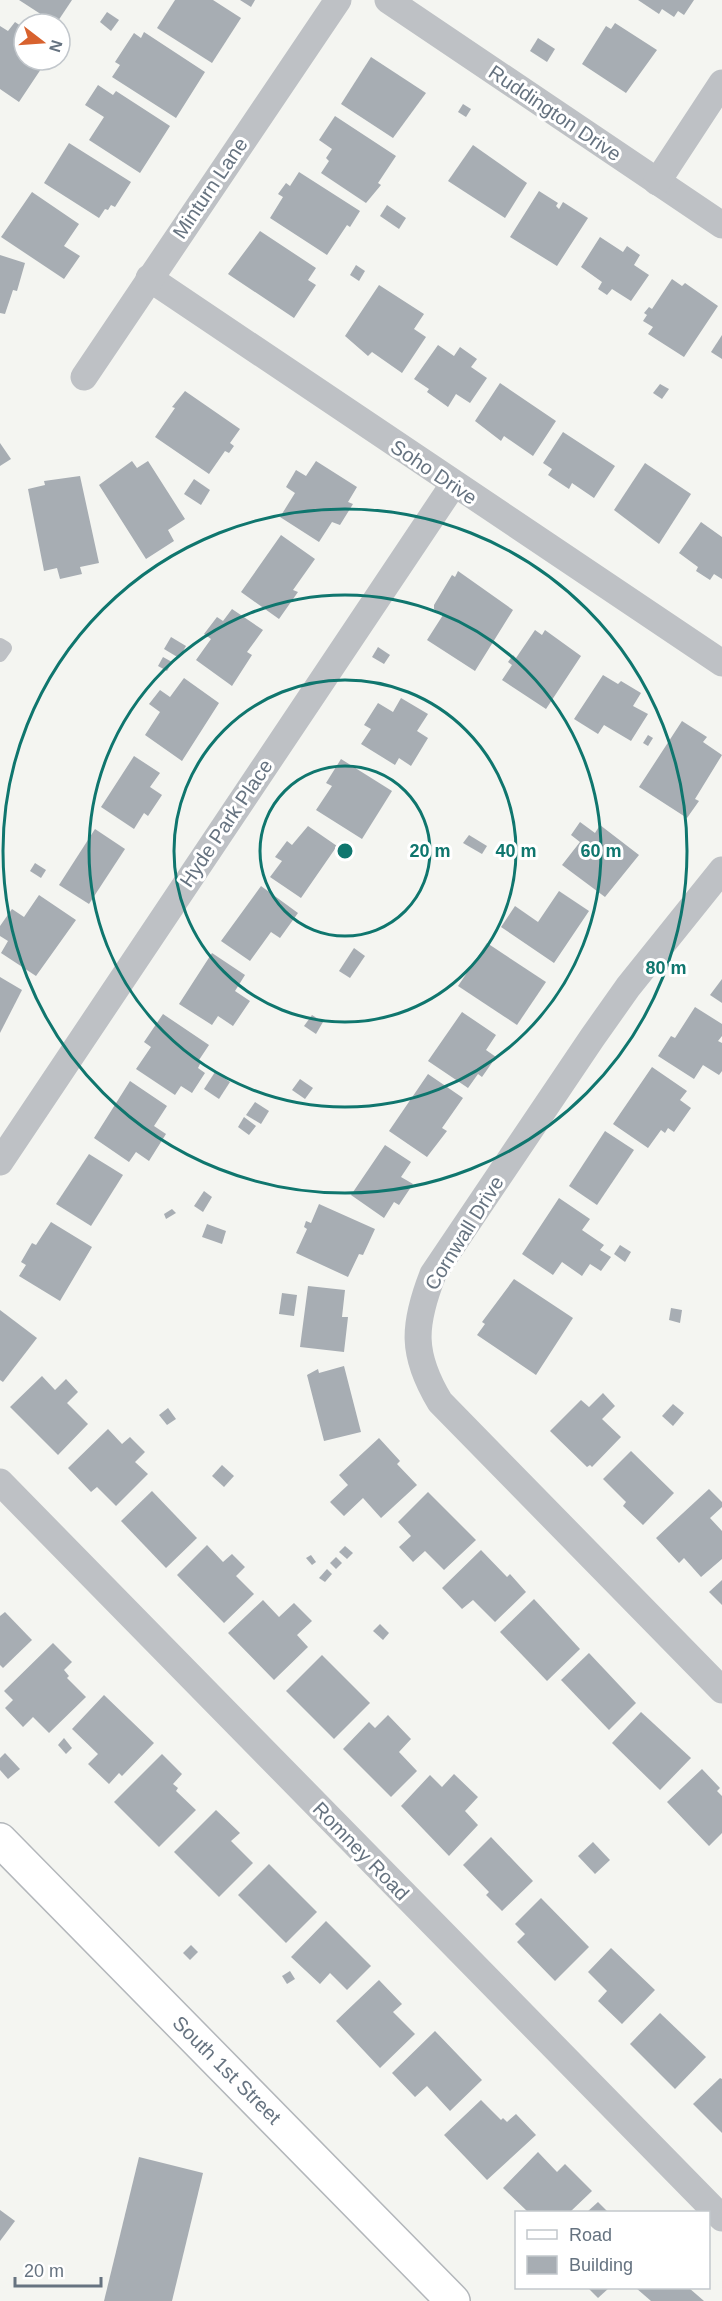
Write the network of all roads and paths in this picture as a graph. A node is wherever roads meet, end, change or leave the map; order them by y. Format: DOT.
graph roads {
  1 [pos="338,0"];
  2 [pos="388,0"];
  3 [pos="722,83"];
  4 [pos="657,182"];
  5 [pos="722,225"];
  6 [pos="148,278"];
  7 [pos="84,377"];
  8 [pos="453,485"];
  9 [pos="0,645"];
  10 [pos="0,655"];
  11 [pos="722,663"];
  12 [pos="722,870"];
  13 [pos="0,1162"];
  14 [pos="0,1482"];
  15 [pos="722,1690"];
  16 [pos="0,1840"];
  17 [pos="722,2218"];
  18 [pos="453,2301"];
  1 -- 6 [label="street, Minturn Lane"];
  2 -- 4 [label="street, Ruddington Drive"];
  3 -- 4 [label="street"];
  4 -- 5 [label="street, Ruddington Drive"];
  6 -- 7 [label="street, Minturn Lane"];
  6 -- 8 [label="street, Soho Drive"];
  8 -- 11 [label="street, Soho Drive"];
  8 -- 13 [label="street, Hyde Park Place"];
  9 -- 10 [label="lane"];
  12 -- 15 [label="street, Cornwall Drive"];
  14 -- 17 [label="street, Romney Road"];
  16 -- 18 [label="main road, South 1st Street"];
}
